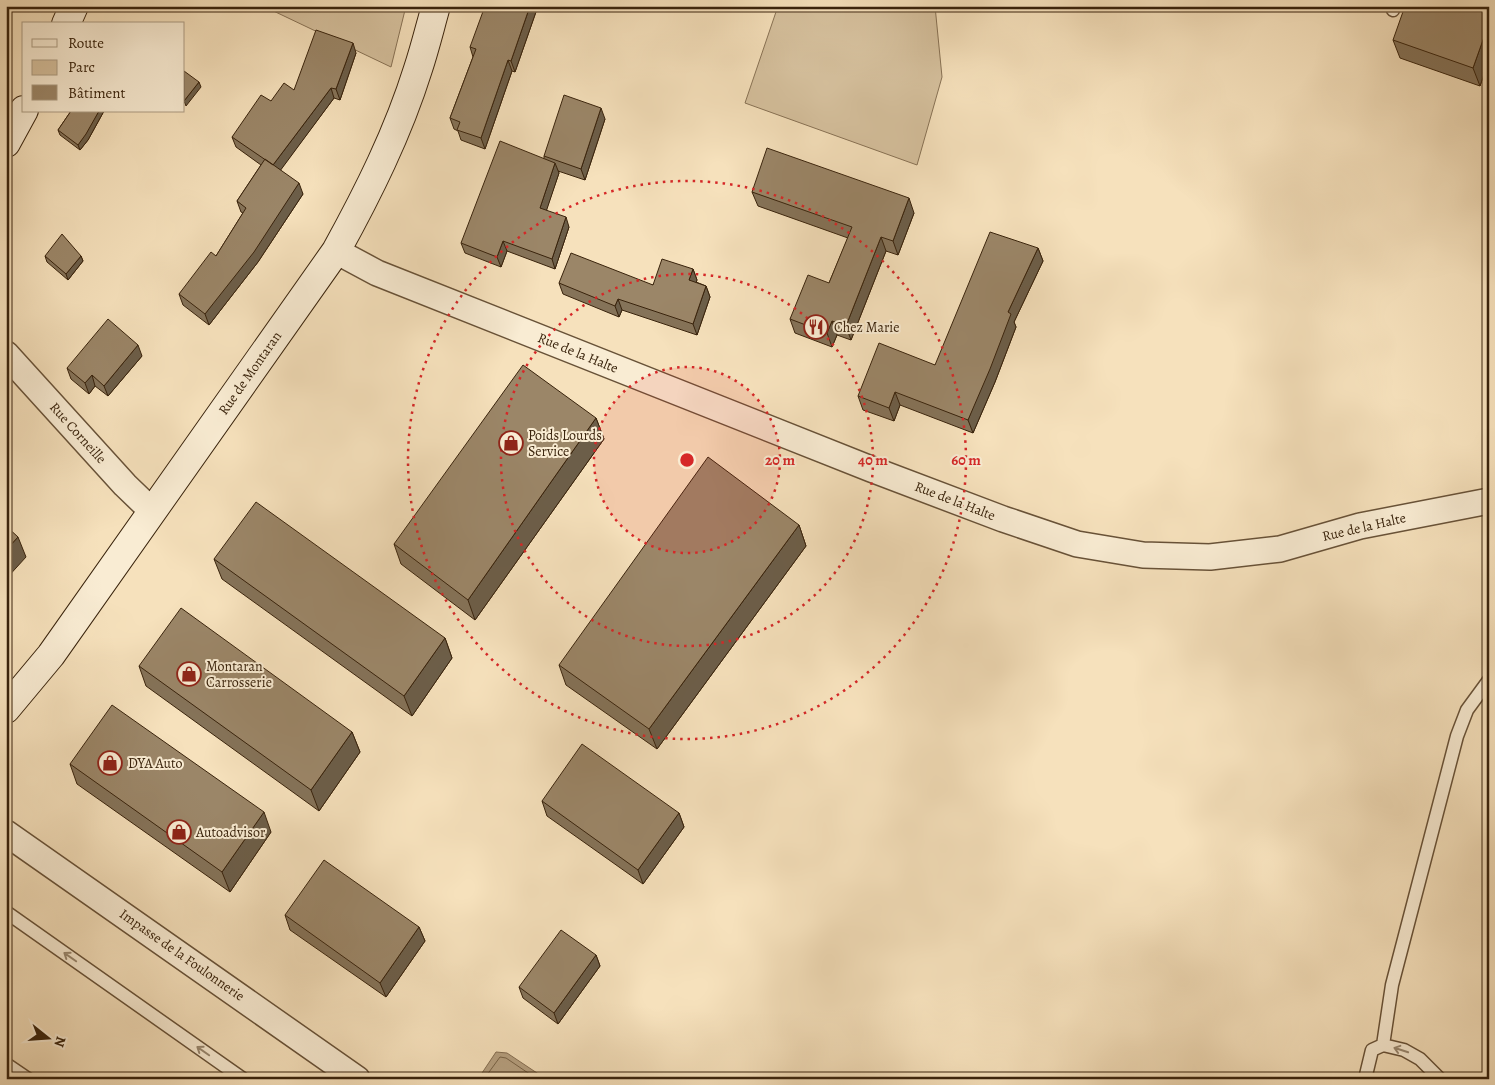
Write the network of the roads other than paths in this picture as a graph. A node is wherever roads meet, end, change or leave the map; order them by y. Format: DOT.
graph roads {
  1 [pos="74,6"];
  2 [pos="436,6"];
  3 [pos="67,22"];
  4 [pos="23,112"];
  5 [pos="6,143"];
  6 [pos="336,251"];
  7 [pos="6,354"];
  8 [pos="1489,501"];
  9 [pos="152,511"];
  10 [pos="1489,680"];
  11 [pos="6,709"];
  12 [pos="6,833"];
  13 [pos="6,912"];
  14 [pos="1383,1045"];
  15 [pos="6,1064"];
  16 [pos="28,1079"];
  17 [pos="243,1079"];
  18 [pos="357,1079"];
  19 [pos="1364,1079"];
  20 [pos="1440,1079"];
  1 -- 3 [label="street"];
  2 -- 6 [label="street, Rue de Montaran"];
  4 -- 5 [label="street"];
  6 -- 8 [label="street, Rue de la Halte"];
  6 -- 9 [label="street, Rue de Montaran"];
  7 -- 9 [label="street, Rue Corneille"];
  9 -- 11 [label="street, Rue de Montaran"];
  10 -- 14 [label="lane"];
  12 -- 18 [label="street, Impasse de la Foulonnerie"];
  17 -- 13 [label="lane, one-way"];
  14 -- 19 [label="lane"];
  20 -- 14 [label="lane, one-way"];
  15 -- 16 [label="lane"];
}
